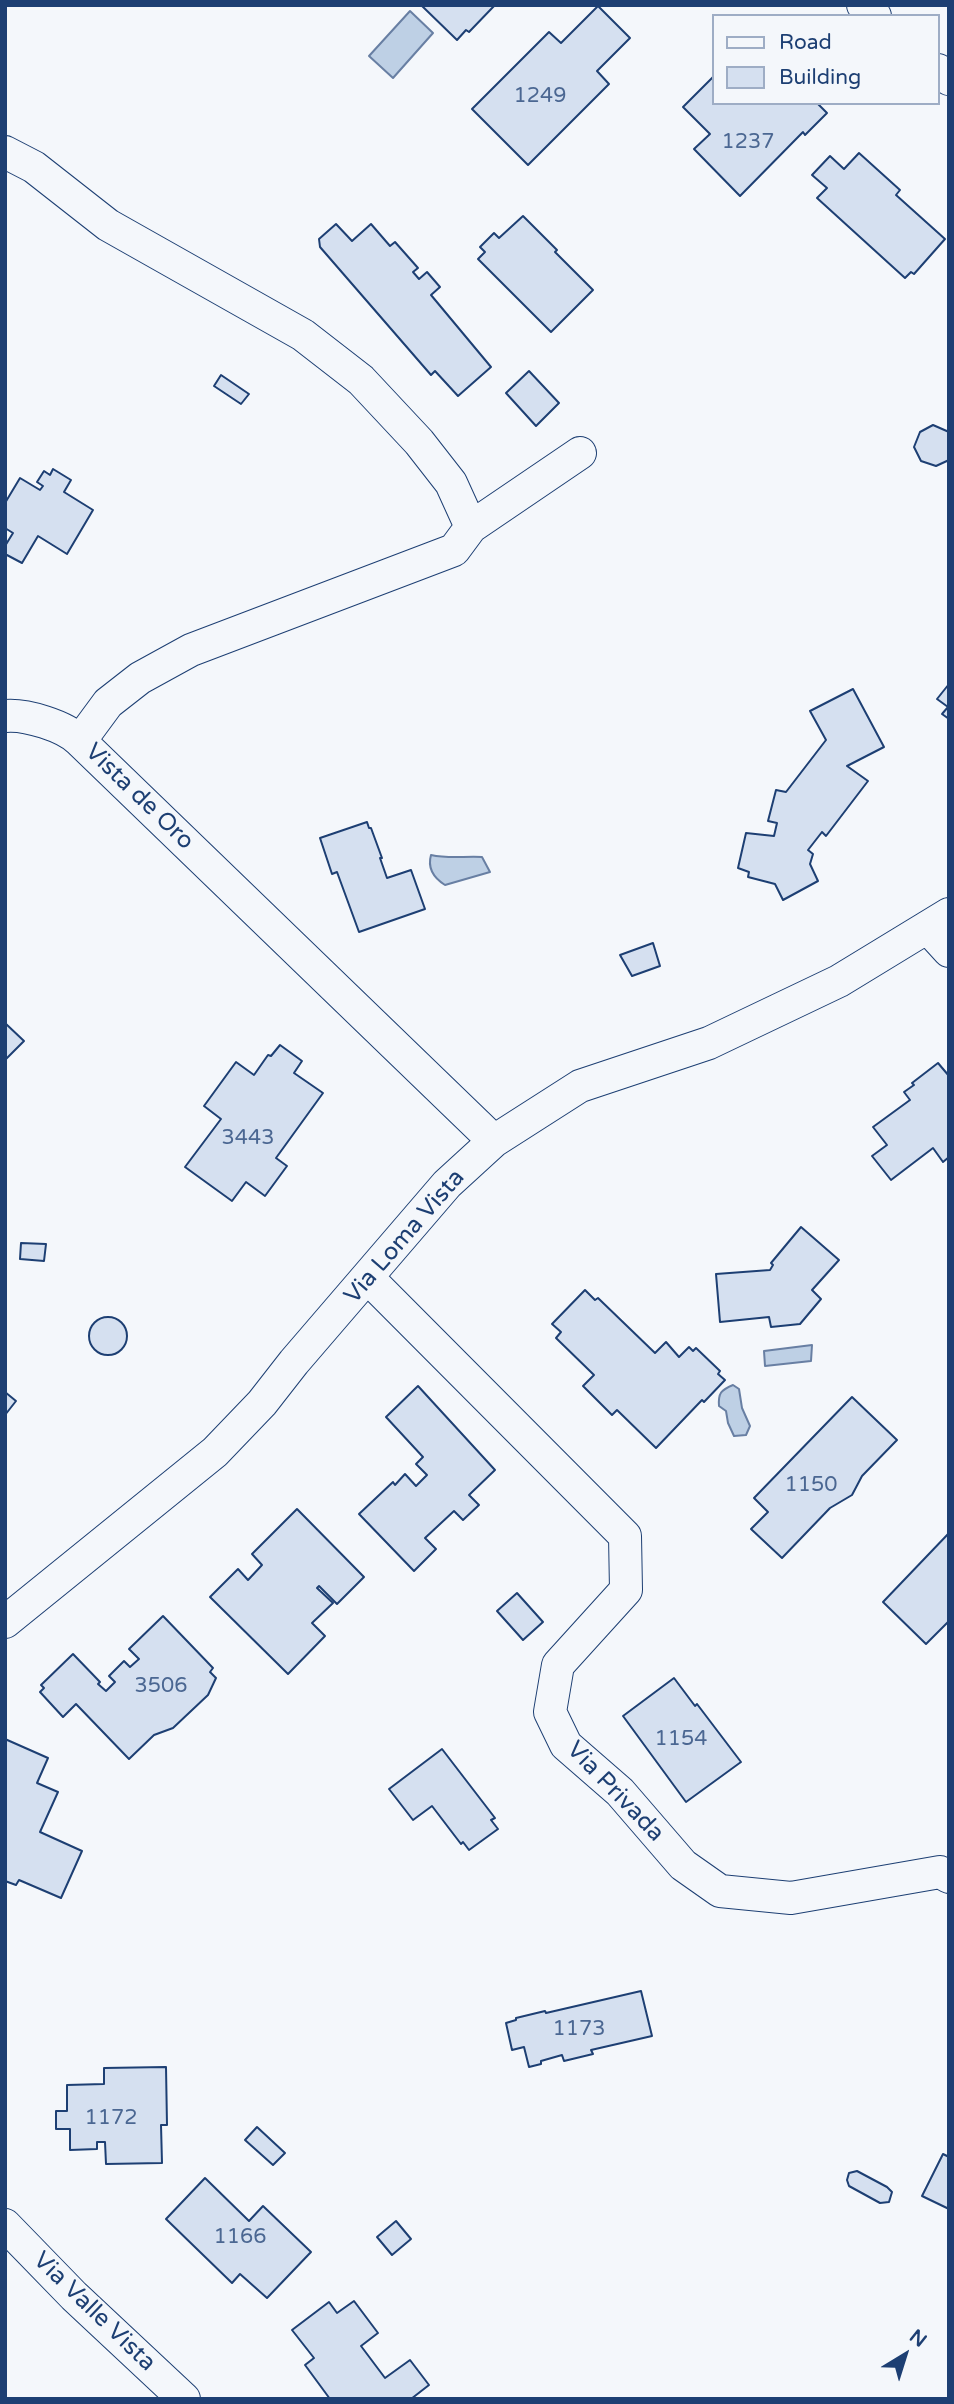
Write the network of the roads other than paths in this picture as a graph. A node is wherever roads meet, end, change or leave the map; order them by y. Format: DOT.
graph roads {
  1 [pos="5,152"];
  2 [pos="580,453"];
  3 [pos="471,527"];
  4 [pos="5,716"];
  5 [pos="80,741"];
  6 [pos="938,921"];
  7 [pos="949,951"];
  8 [pos="494,1141"];
  9 [pos="368,1278"];
  10 [pos="5,1622"];
  11 [pos="949,1877"];
  12 [pos="5,2225"];
  13 [pos="184,2399"];
  1 -- 3 [label="street"];
  2 -- 3 [label="street, Vista de Oro"];
  3 -- 5 [label="street, Vista de Oro"];
  4 -- 5 [label="street"];
  5 -- 8 [label="street, Vista de Oro"];
  6 -- 7 [label="street"];
  6 -- 8 [label="street, Via Loma Vista"];
  8 -- 9 [label="street, Via Loma Vista"];
  9 -- 10 [label="street, Via Loma Vista"];
  9 -- 11 [label="street, Via Privada"];
  12 -- 13 [label="street, Via Valle Vista"];
}
